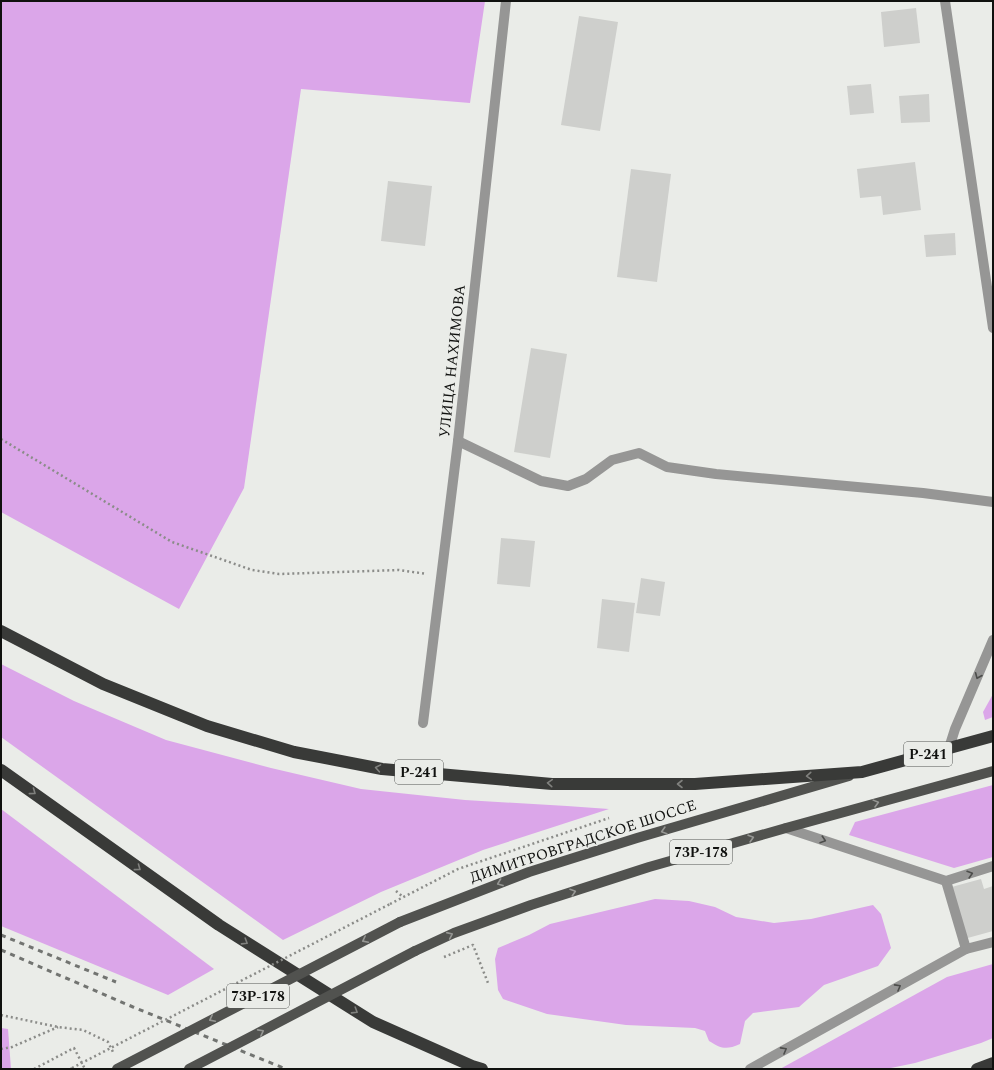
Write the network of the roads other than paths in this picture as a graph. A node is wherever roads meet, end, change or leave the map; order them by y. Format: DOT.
graph roads {
  1 [pos="506,1"];
  2 [pos="945,1"];
  3 [pos="993,328"];
  4 [pos="458,441"];
  5 [pos="993,502"];
  6 [pos="1,631"];
  7 [pos="993,640"];
  8 [pos="423,723"];
  9 [pos="993,736"];
  10 [pos="949,748"];
  11 [pos="1,770"];
  12 [pos="993,771"];
  13 [pos="862,772"];
  14 [pos="786,828"];
  15 [pos="993,866"];
  16 [pos="946,881"];
  17 [pos="993,942"];
  18 [pos="966,949"];
  19 [pos="993,1063"];
  20 [pos="117,1069"];
  21 [pos="189,1069"];
  22 [pos="482,1069"];
  23 [pos="750,1069"];
  24 [pos="977,1069"];
  1 -- 4 [label="street, УЛИЦА НАХИМОВА"];
  2 -- 3 [label="street"];
  4 -- 5 [label="street"];
  4 -- 8 [label="street, УЛИЦА НАХИМОВА"];
  13 -- 6 [label="highway, Р-241, one-way"];
  7 -- 10 [label="street, one-way"];
  9 -- 10 [label="highway, ДИМИТРОВГРАДСКОЕ ШОССЕ / Р-241"];
  10 -- 13 [label="highway, ДИМИТРОВГРАДСКОЕ ШОССЕ / Р-241"];
  11 -- 22 [label="highway, one-way"];
  14 -- 12 [label="main road, 73Р-178, one-way"];
  13 -- 20 [label="main road, ДИМИТРОВГРАДСКОЕ ШОССЕ / 73Р-178, one-way, bridge"];
  14 -- 16 [label="street, one-way"];
  21 -- 14 [label="main road, 73Р-178, one-way, bridge"];
  16 -- 15 [label="street, one-way"];
  16 -- 18 [label="street"];
  17 -- 18 [label="street"];
  23 -- 18 [label="street, one-way"];
  19 -- 24 [label="highway"];
}
